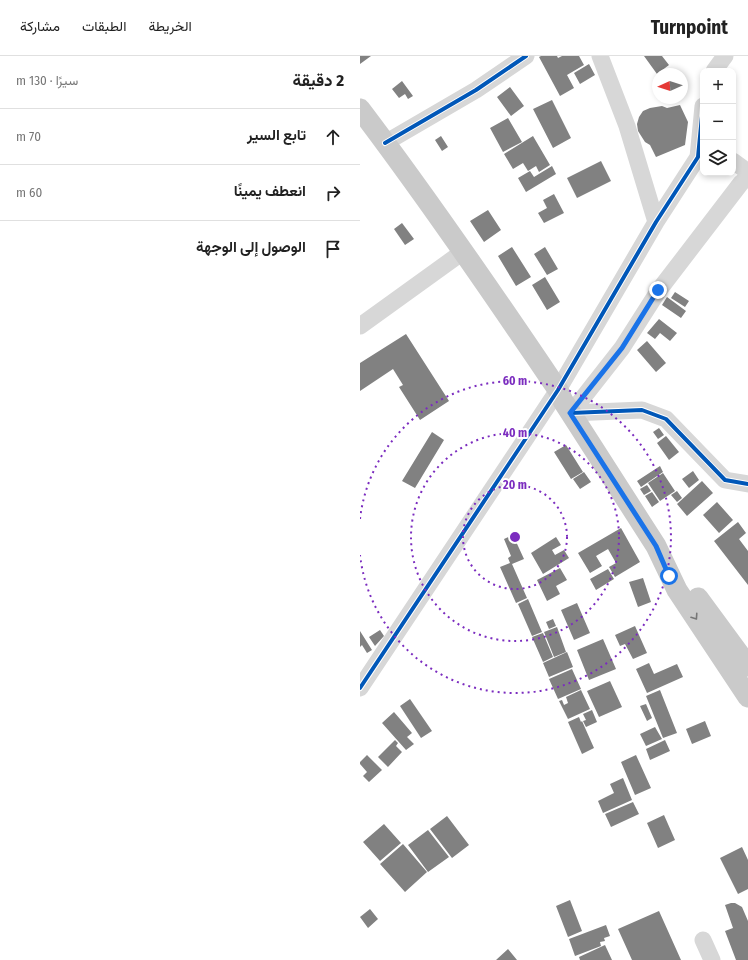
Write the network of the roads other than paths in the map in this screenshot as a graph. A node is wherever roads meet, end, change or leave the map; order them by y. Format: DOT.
graph roads {
  1 [pos="526,56"];
  2 [pos="600,56"];
  3 [pos="725,56"];
  4 [pos="716,68"];
  5 [pos="360,109"];
  6 [pos="700,140"];
  7 [pos="386,143"];
  8 [pos="736,163"];
  9 [pos="748,172"];
  10 [pos="748,177"];
  11 [pos="656,222"];
  12 [pos="464,251"];
  13 [pos="360,326"];
  14 [pos="558,390"];
  15 [pos="570,413"];
  16 [pos="748,484"];
  17 [pos="656,546"];
  18 [pos="748,666"];
  19 [pos="360,688"];
  20 [pos="748,697"];
  21 [pos="703,940"];
  22 [pos="712,960"];
  1 -- 7 [label="street"];
  2 -- 11 [label="street"];
  3 -- 4 [label="street"];
  5 -- 7 [label="main road"];
  6 -- 11 [label="street"];
  7 -- 12 [label="main road"];
  8 -- 9 [label="street"];
  10 -- 15 [label="street"];
  11 -- 14 [label="street"];
  12 -- 13 [label="street"];
  12 -- 14 [label="main road"];
  14 -- 15 [label="main road"];
  14 -- 19 [label="street"];
  15 -- 16 [label="street"];
  15 -- 17 [label="main road"];
  17 -- 18 [label="main road"];
  17 -- 20 [label="main road, one-way"];
  21 -- 22 [label="street"];
}
